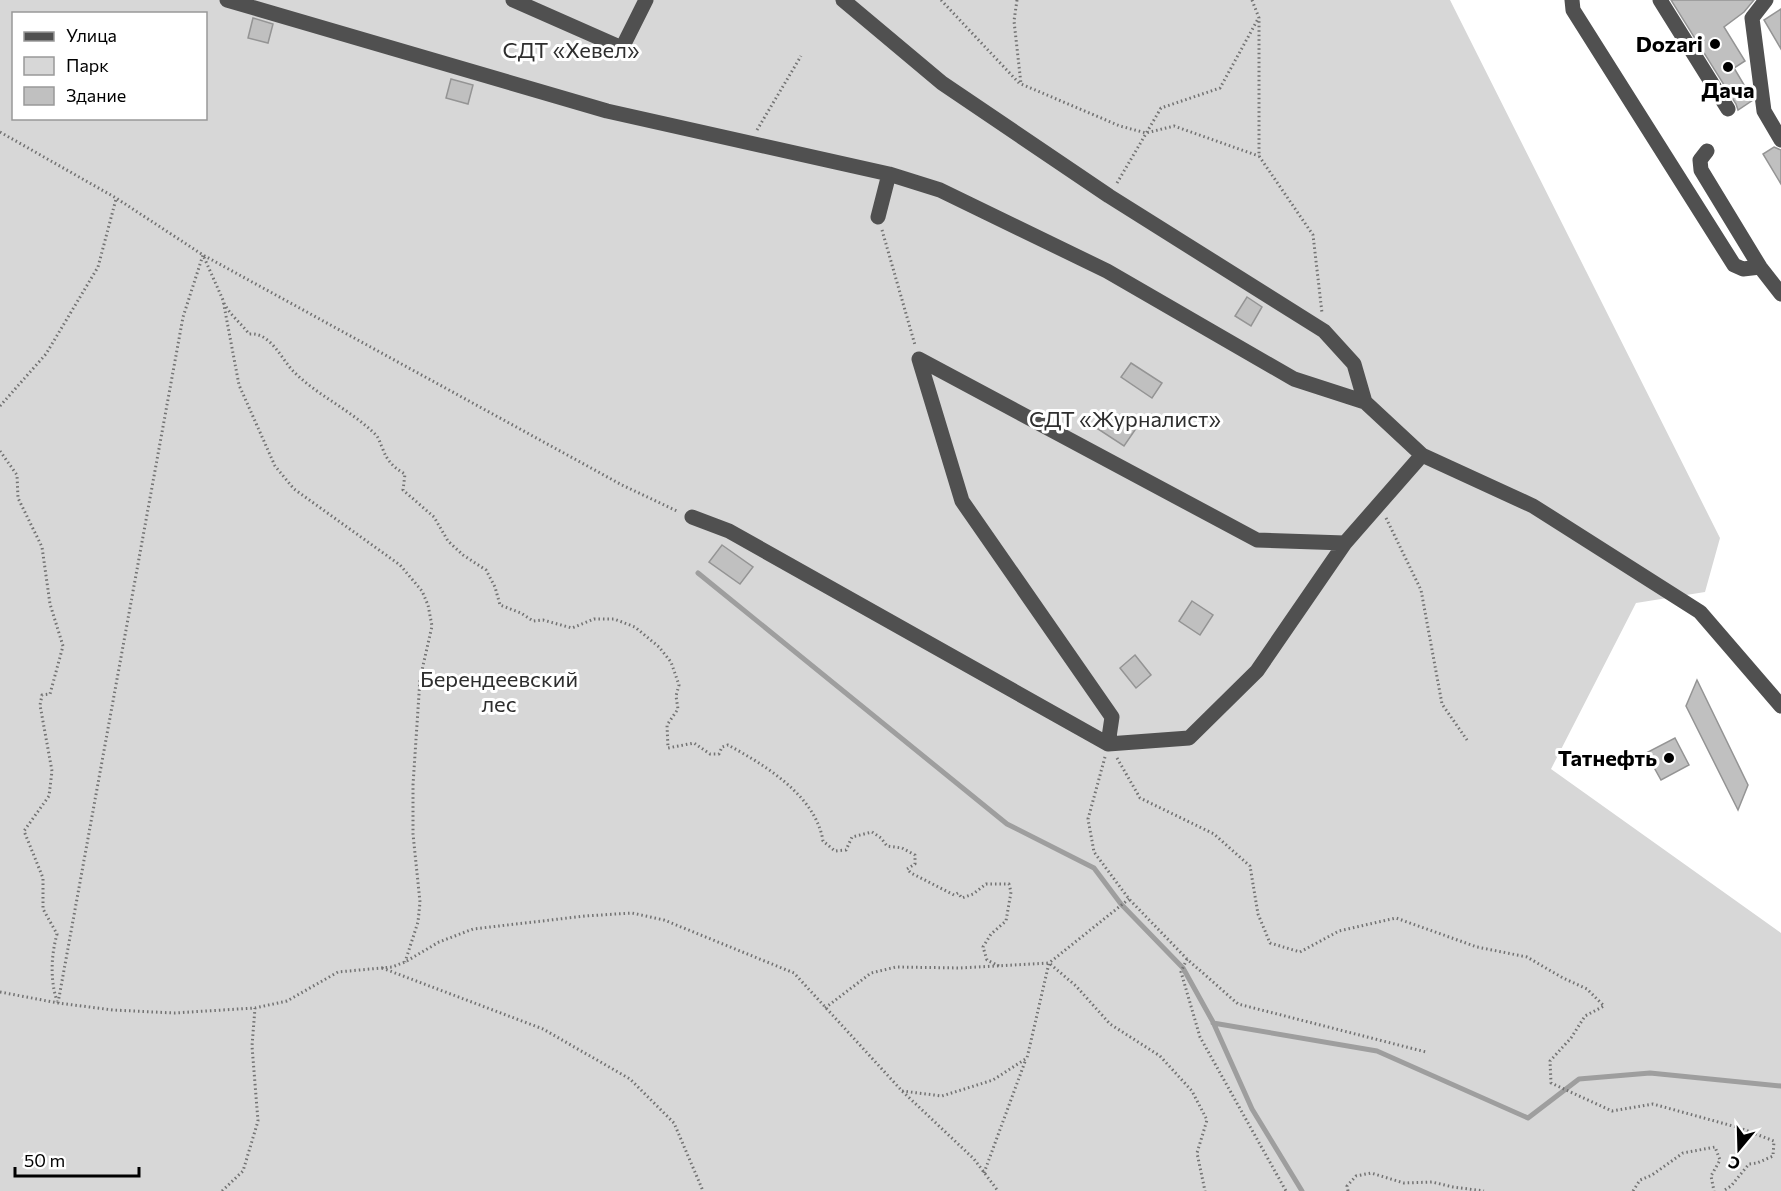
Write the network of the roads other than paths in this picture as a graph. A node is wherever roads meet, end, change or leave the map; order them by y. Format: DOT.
graph roads {
  1 [pos="227,0"];
  2 [pos="513,0"];
  3 [pos="646,0"];
  4 [pos="843,0"];
  5 [pos="1572,0"];
  6 [pos="1660,0"];
  7 [pos="1766,0"];
  8 [pos="1728,109"];
  9 [pos="1781,140"];
  10 [pos="1707,151"];
  11 [pos="890,174"];
  12 [pos="878,217"];
  13 [pos="1760,267"];
  14 [pos="1781,294"];
  15 [pos="1365,402"];
  16 [pos="1422,455"];
  17 [pos="692,517"];
  18 [pos="1345,543"];
  19 [pos="1781,706"];
  20 [pos="1108,744"];
  1 -- 11 [label="lane"];
  2 -- 3 [label="lane"];
  4 -- 15 [label="lane"];
  5 -- 13 [label="lane"];
  6 -- 8 [label="lane"];
  7 -- 9 [label="lane"];
  10 -- 13 [label="lane"];
  11 -- 12 [label="lane"];
  11 -- 15 [label="lane"];
  13 -- 14 [label="lane"];
  15 -- 16 [label="lane"];
  16 -- 18 [label="lane"];
  16 -- 19 [label="lane"];
  17 -- 20 [label="lane"];
  18 -- 20 [label="lane"];
  18 -- 20 [label="lane"];
}
